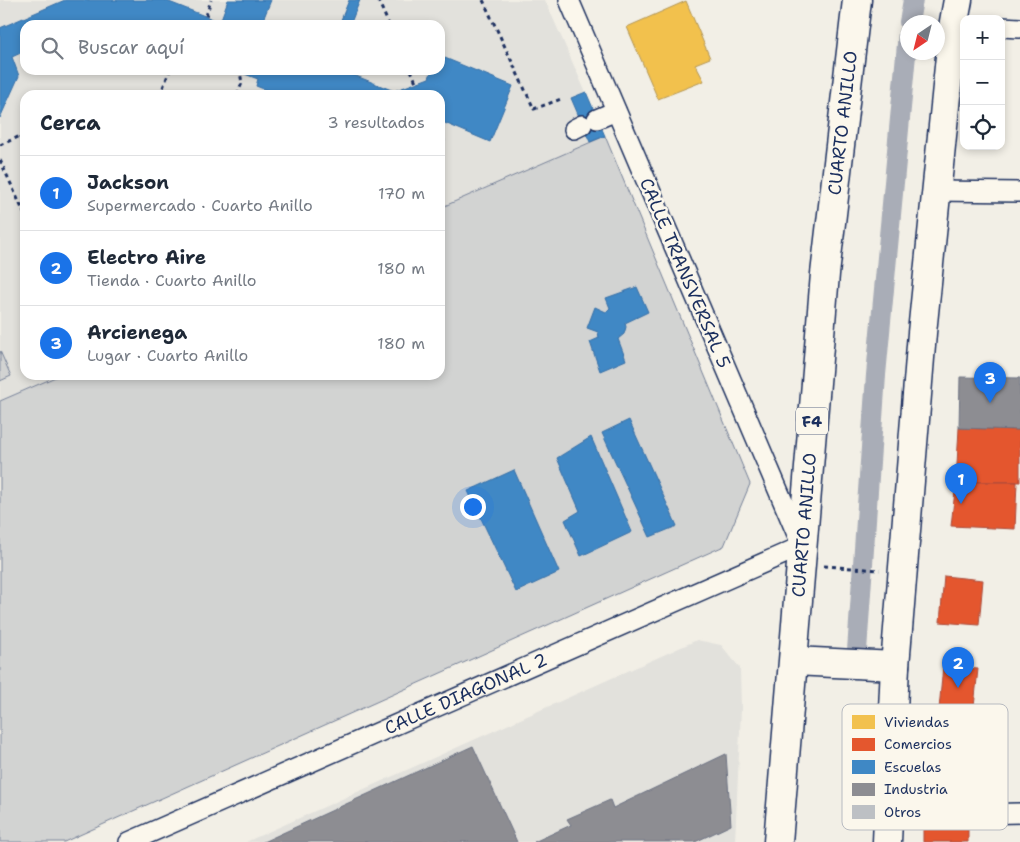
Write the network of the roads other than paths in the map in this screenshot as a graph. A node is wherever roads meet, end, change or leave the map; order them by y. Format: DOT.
graph roads {
  1 [pos="857,0"];
  2 [pos="958,0"];
  3 [pos="573,2"];
  4 [pos="958,27"];
  5 [pos="1005,27"];
  6 [pos="1020,28"];
  7 [pos="616,111"];
  8 [pos="584,124"];
  9 [pos="935,190"];
  10 [pos="1020,192"];
  11 [pos="802,546"];
  12 [pos="794,661"];
  13 [pos="895,666"];
  14 [pos="893,704"];
  15 [pos="129,842"];
  16 [pos="778,842"];
  1 -- 11 [label="highway, CUARTO ANILLO / F4"];
  2 -- 4 [label="highway"];
  3 -- 7 [label="street, CALLE TRANSVERSAL 5"];
  4 -- 9 [label="highway"];
  5 -- 6 [label="street"];
  7 -- 8 [label="street"];
  7 -- 11 [label="street, CALLE TRANSVERSAL 5"];
  9 -- 10 [label="street"];
  9 -- 13 [label="highway"];
  11 -- 12 [label="highway, CUARTO ANILLO / F4"];
  11 -- 15 [label="street, CALLE DIAGONAL 2"];
  12 -- 13 [label="highway"];
  12 -- 16 [label="highway, CUARTO ANILLO / F4"];
  13 -- 14 [label="highway"];
}
